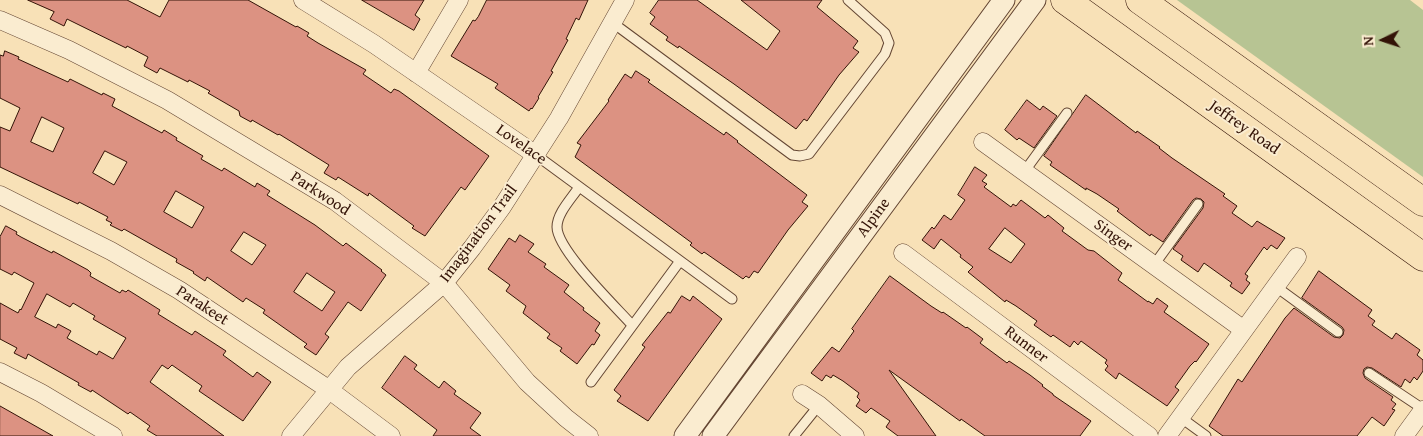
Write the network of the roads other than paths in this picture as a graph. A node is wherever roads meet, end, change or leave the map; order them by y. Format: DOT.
graph roads {
  1 [pos="303,0"];
  2 [pos="459,0"];
  3 [pos="625,0"];
  4 [pos="848,0"];
  5 [pos="1004,0"];
  6 [pos="1035,0"];
  7 [pos="1065,0"];
  8 [pos="1140,0"];
  9 [pos="0,20"];
  10 [pos="613,23"];
  11 [pos="416,73"];
  12 [pos="1067,113"];
  13 [pos="983,142"];
  14 [pos="536,155"];
  15 [pos="1024,172"];
  16 [pos="580,186"];
  17 [pos="0,195"];
  18 [pos="1423,202"];
  19 [pos="1198,204"];
  20 [pos="903,253"];
  21 [pos="1297,257"];
  22 [pos="1423,257"];
  23 [pos="680,261"];
  24 [pos="1154,266"];
  25 [pos="444,283"];
  26 [pos="1275,286"];
  27 [pos="732,299"];
  28 [pos="632,326"];
  29 [pos="1244,330"];
  30 [pos="1338,332"];
  31 [pos="0,372"];
  32 [pos="1369,373"];
  33 [pos="591,382"];
  34 [pos="328,389"];
  35 [pos="802,394"];
  36 [pos="819,405"];
  37 [pos="1423,409"];
  38 [pos="1180,417"];
  39 [pos="113,436"];
  40 [pos="291,436"];
  41 [pos="391,436"];
  42 [pos="589,436"];
  43 [pos="685,436"];
  44 [pos="713,436"];
  45 [pos="794,436"];
  46 [pos="855,436"];
  47 [pos="1149,436"];
  48 [pos="1166,436"];
  49 [pos="1206,436"];
  50 [pos="1404,436"];
  1 -- 11 [label="street, Lovelace"];
  2 -- 11 [label="street"];
  3 -- 10 [label="street, Imagination Trail"];
  4 -- 10 [label="lane"];
  5 -- 43 [label="street, Alpine"];
  6 -- 44 [label="street, Alpine"];
  7 -- 22 [label="main road, Jeffrey Road"];
  8 -- 18 [label="main road"];
  9 -- 25 [label="street, Parkwood"];
  10 -- 14 [label="street, Imagination Trail"];
  11 -- 14 [label="street, Lovelace"];
  12 -- 15 [label="lane"];
  13 -- 15 [label="street, Singer"];
  14 -- 16 [label="lane, Lovelace"];
  14 -- 25 [label="street, Imagination Trail"];
  15 -- 24 [label="street, Singer"];
  16 -- 23 [label="lane, Lovelace"];
  16 -- 28 [label="lane"];
  17 -- 34 [label="street, Parakeet"];
  19 -- 24 [label="lane"];
  20 -- 47 [label="street, Runner"];
  21 -- 26 [label="street"];
  23 -- 27 [label="lane, Lovelace"];
  23 -- 28 [label="lane"];
  24 -- 29 [label="street, Singer"];
  25 -- 34 [label="street, Imagination Trail"];
  25 -- 42 [label="street, Parkwood"];
  26 -- 29 [label="street"];
  26 -- 30 [label="lane"];
  28 -- 33 [label="lane"];
  29 -- 38 [label="street"];
  31 -- 39 [label="street"];
  32 -- 37 [label="lane"];
  34 -- 40 [label="street, Imagination Trail"];
  34 -- 41 [label="street, Parakeet"];
  35 -- 36 [label="street"];
  36 -- 45 [label="lane"];
  36 -- 46 [label="street"];
  37 -- 50 [label="street"];
  38 -- 48 [label="street"];
  38 -- 49 [label="lane"];
}
